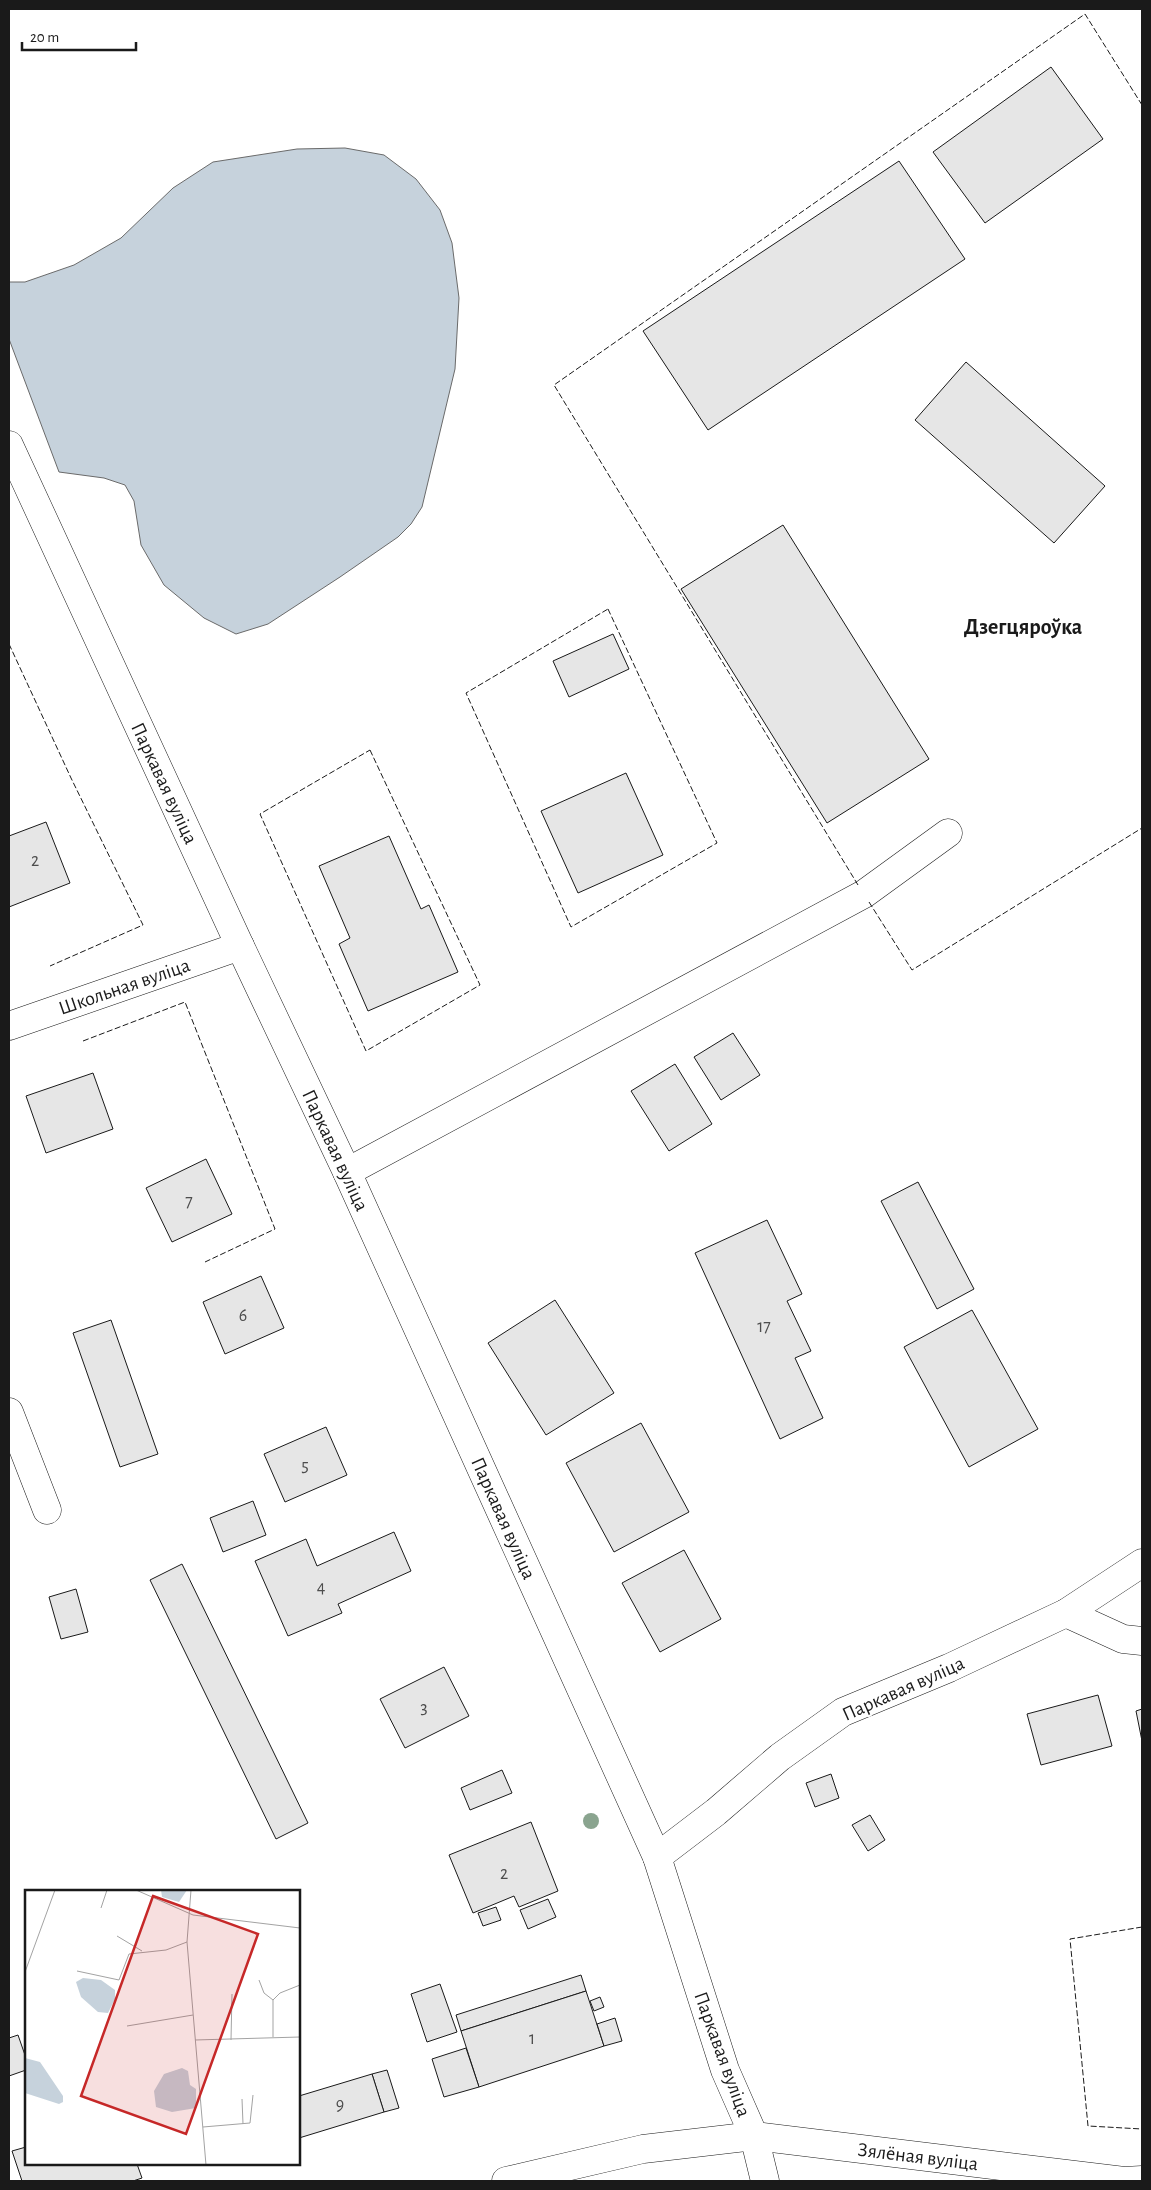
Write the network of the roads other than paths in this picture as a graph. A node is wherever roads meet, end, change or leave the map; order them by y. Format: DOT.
graph roads {
  1 [pos="9,445"];
  2 [pos="948,833"];
  3 [pos="240,946"];
  4 [pos="9,1026"];
  5 [pos="347,1172"];
  6 [pos="9,1412"];
  7 [pos="47,1510"];
  8 [pos="1142,1563"];
  9 [pos="1066,1613"];
  10 [pos="1142,1641"];
  11 [pos="657,1857"];
  12 [pos="754,2136"];
  13 [pos="1142,2180"];
  14 [pos="506,2181"];
  15 [pos="764,2181"];
  16 [pos="1124,2181"];
  1 -- 3 [label="street, Паркавая вуліца"];
  2 -- 5 [label="street"];
  3 -- 4 [label="street, Школьная вуліца"];
  3 -- 5 [label="street, Паркавая вуліца"];
  5 -- 11 [label="street, Паркавая вуліца"];
  6 -- 7 [label="street"];
  8 -- 9 [label="street, Паркавая вуліца"];
  9 -- 10 [label="street"];
  9 -- 11 [label="street, Паркавая вуліца"];
  11 -- 12 [label="street, Паркавая вуліца"];
  12 -- 14 [label="street, Зялёная вуліца"];
  12 -- 15 [label="street, Паркавая вуліца"];
  12 -- 16 [label="street, Зялёная вуліца"];
  13 -- 16 [label="street, Зялёная вуліца"];
}
